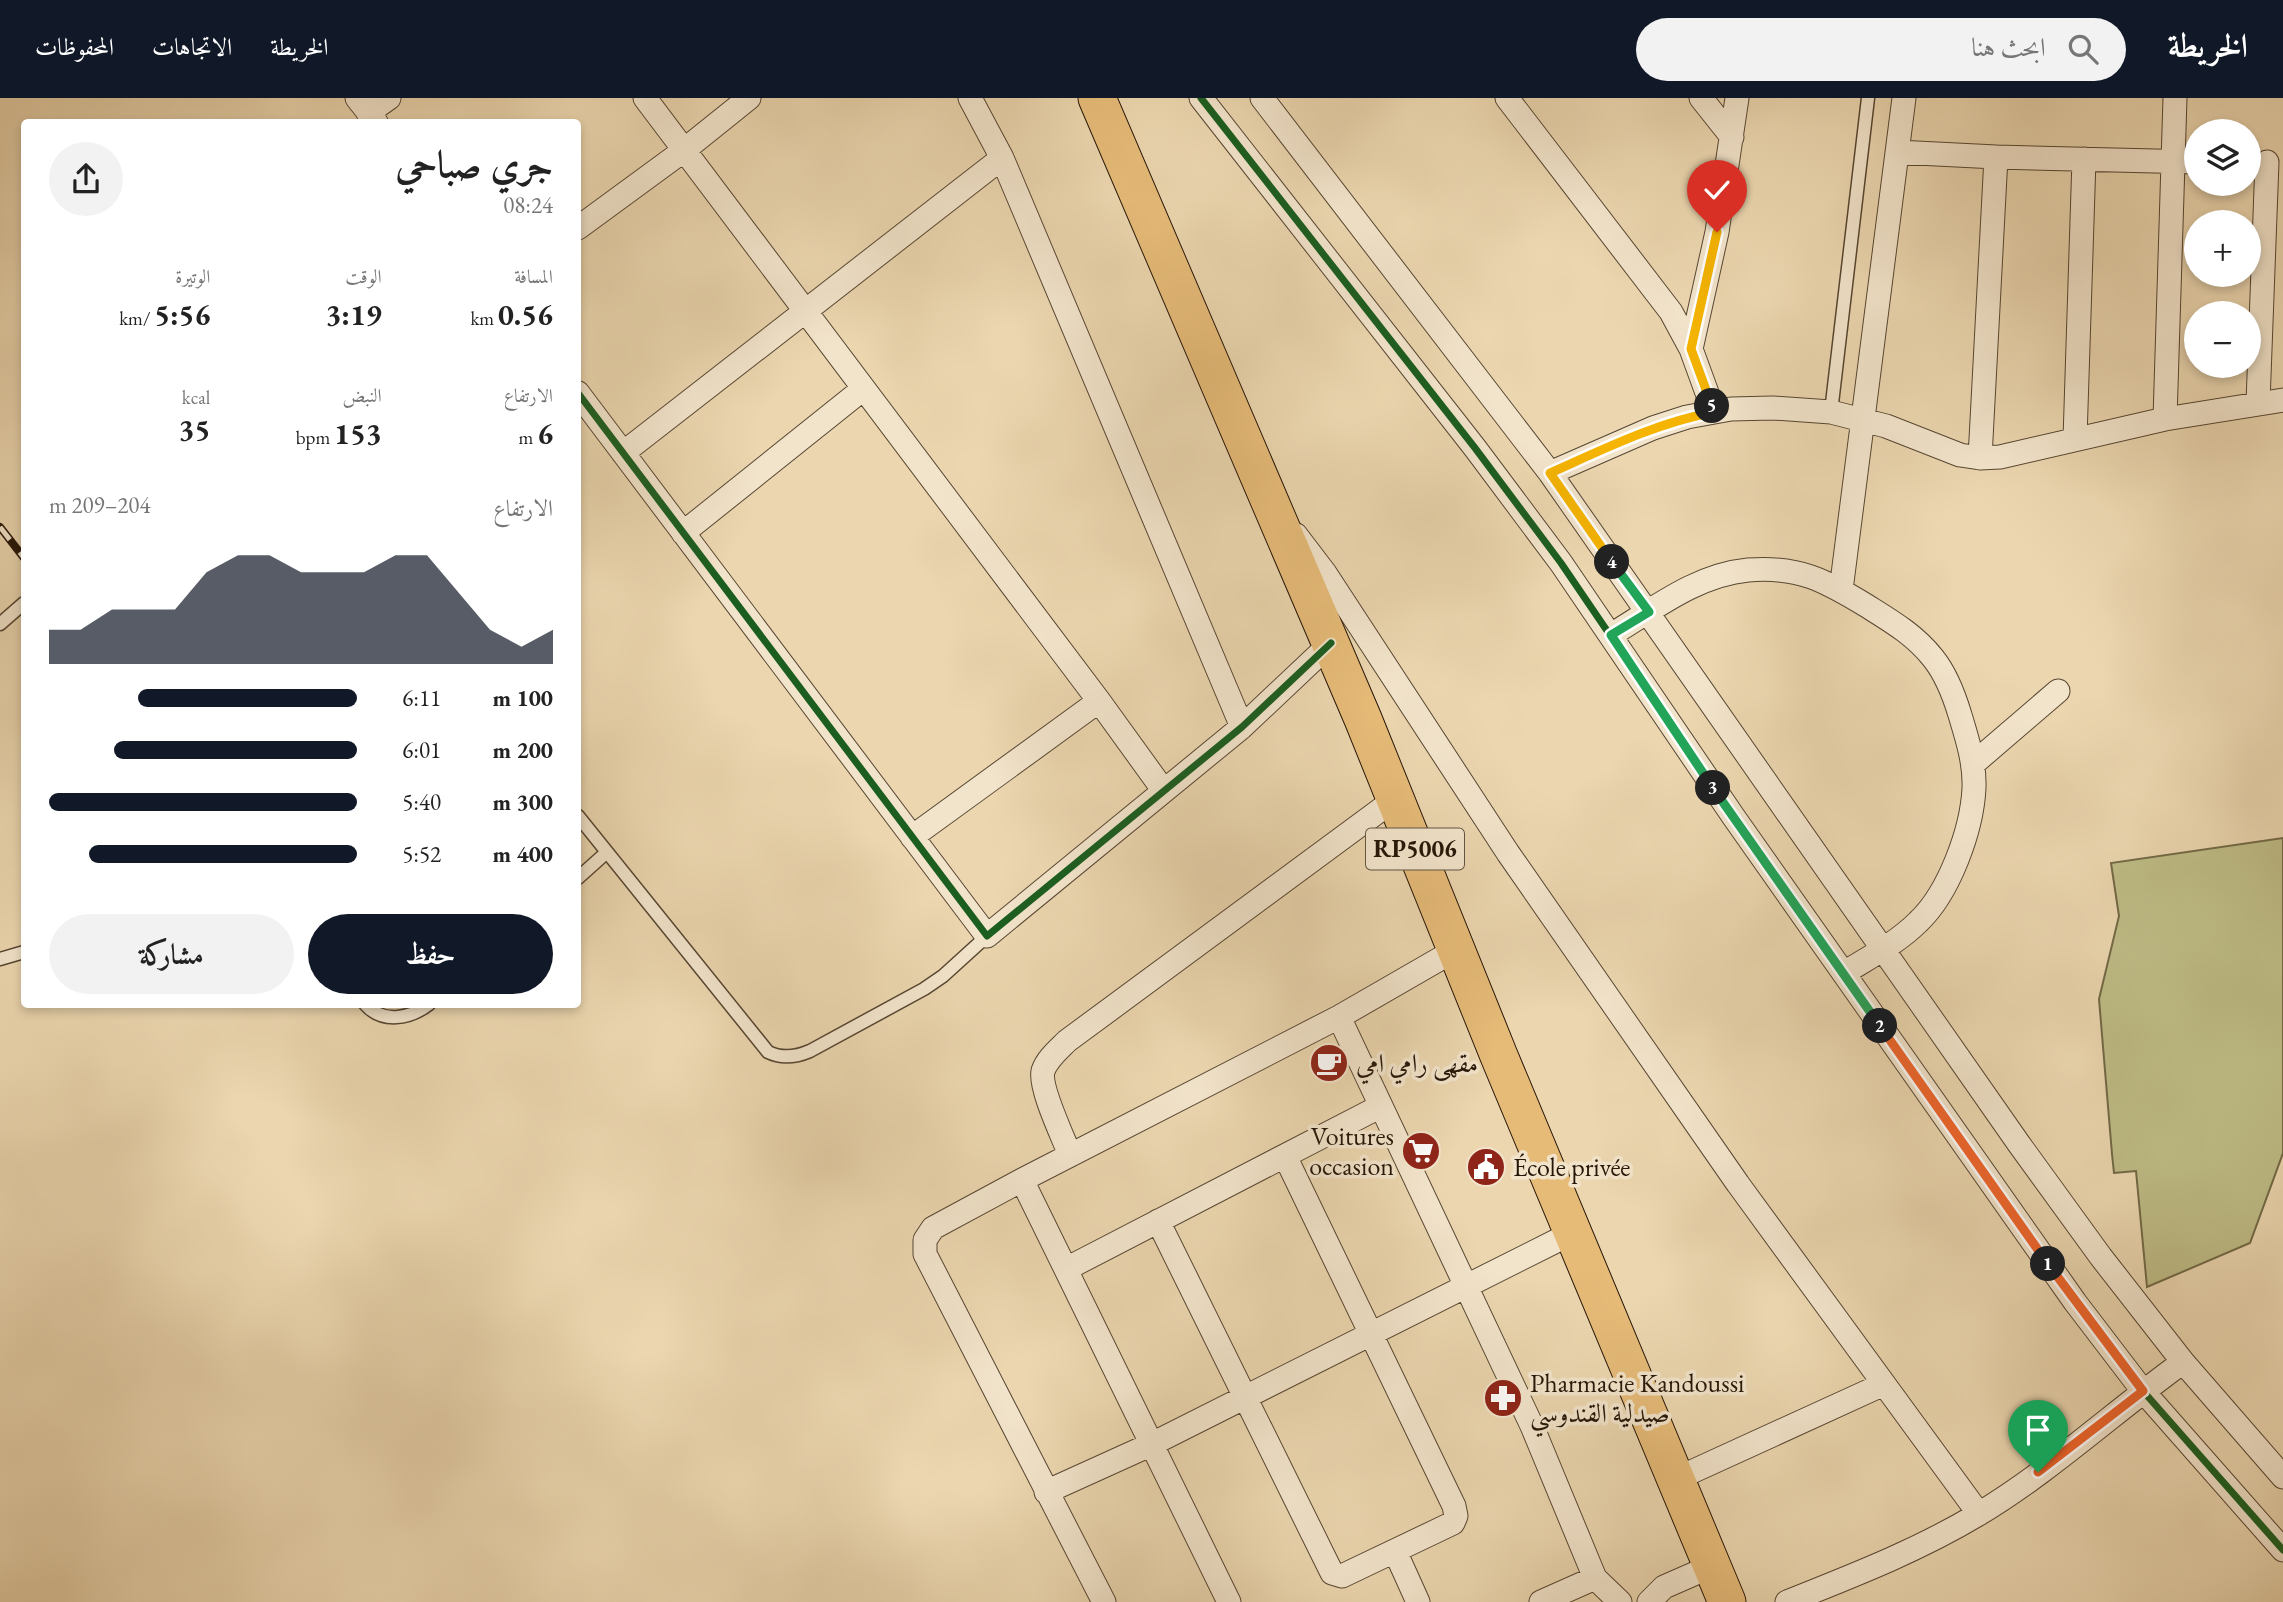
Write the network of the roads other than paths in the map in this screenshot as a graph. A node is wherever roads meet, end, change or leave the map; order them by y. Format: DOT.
graph roads {
  1 [pos="389,98"];
  2 [pos="645,98"];
  3 [pos="749,98"];
  4 [pos="970,98"];
  5 [pos="1097,98"];
  6 [pos="1201,98"];
  7 [pos="1262,98"];
  8 [pos="1507,98"];
  9 [pos="1701,98"];
  10 [pos="1737,98"];
  11 [pos="1868,98"];
  12 [pos="1904,98"];
  13 [pos="2175,98"];
  14 [pos="367,111"];
  15 [pos="1732,137"];
  16 [pos="683,151"];
  17 [pos="1897,152"];
  18 [pos="2184,155"];
  19 [pos="1996,157"];
  20 [pos="1002,158"];
  21 [pos="2084,159"];
  22 [pos="2184,161"];
  23 [pos="2266,162"];
  24 [pos="2184,174"];
  25 [pos="581,226"];
  26 [pos="2273,271"];
  27 [pos="804,310"];
  28 [pos="1691,349"];
  29 [pos="863,389"];
  30 [pos="581,397"];
  31 [pos="2283,400"];
  32 [pos="2258,402"];
  33 [pos="1714,412"];
  34 [pos="1831,412"];
  35 [pos="2165,419"];
  36 [pos="1862,420"];
  37 [pos="2075,439"];
  38 [pos="623,453"];
  39 [pos="1980,458"];
  40 [pos="1550,473"];
  41 [pos="1270,502"];
  42 [pos="683,533"];
  43 [pos="1841,590"];
  44 [pos="21,606"];
  45 [pos="1649,612"];
  46 [pos="0,624"];
  47 [pos="1611,635"];
  48 [pos="1331,643"];
  49 [pos="2058,691"];
  50 [pos="1100,701"];
  51 [pos="1242,727"];
  52 [pos="1973,764"];
  53 [pos="1164,791"];
  54 [pos="1395,799"];
  55 [pos="581,820"];
  56 [pos="912,837"];
  57 [pos="607,852"];
  58 [pos="581,874"];
  59 [pos="987,936"];
  60 [pos="1883,948"];
  61 [pos="1457,949"];
  62 [pos="21,953"];
  63 [pos="0,959"];
  64 [pos="1844,973"];
  65 [pos="370,1008"];
  66 [pos="422,1008"];
  67 [pos="1339,1017"];
  68 [pos="1381,1106"];
  69 [pos="1070,1155"];
  70 [pos="1285,1156"];
  71 [pos="1022,1180"];
  72 [pos="1158,1221"];
  73 [pos="1574,1232"];
  74 [pos="1066,1269"];
  75 [pos="1466,1288"];
  76 [pos="1371,1334"];
  77 [pos="2183,1363"];
  78 [pos="1884,1384"];
  79 [pos="2143,1391"];
  80 [pos="1246,1397"];
  81 [pos="1152,1444"];
  82 [pos="2283,1477"];
  83 [pos="1676,1479"];
  84 [pos="1046,1492"];
  85 [pos="1979,1514"];
  86 [pos="2283,1550"];
  87 [pos="1395,1551"];
  88 [pos="1712,1566"];
  89 [pos="1595,1578"];
  90 [pos="1104,1602"];
  91 [pos="1229,1602"];
  92 [pos="1418,1602"];
  93 [pos="1541,1602"];
  94 [pos="1620,1602"];
  95 [pos="1648,1602"];
  96 [pos="1727,1602"];
  97 [pos="1787,1602"];
  1 -- 14 [label="street"];
  2 -- 16 [label="street"];
  3 -- 16 [label="street"];
  4 -- 20 [label="street"];
  5 -- 41 [label="main road, RP5006"];
  6 -- 47 [label="street"];
  7 -- 40 [label="street"];
  8 -- 28 [label="street"];
  9 -- 15 [label="street"];
  10 -- 15 [label="street"];
  11 -- 34 [label="lane"];
  12 -- 17 [label="street"];
  13 -- 18 [label="street"];
  15 -- 28 [label="street"];
  16 -- 25 [label="street"];
  16 -- 27 [label="street"];
  17 -- 19 [label="street"];
  17 -- 36 [label="street"];
  19 -- 21 [label="street"];
  19 -- 39 [label="street"];
  20 -- 27 [label="street"];
  20 -- 51 [label="street"];
  21 -- 22 [label="street"];
  21 -- 37 [label="street"];
  23 -- 26 [label="street"];
  24 -- 35 [label="street"];
  26 -- 32 [label="street"];
  27 -- 29 [label="street"];
  27 -- 38 [label="street"];
  28 -- 33 [label="street"];
  29 -- 42 [label="street"];
  29 -- 50 [label="street"];
  30 -- 38 [label="street"];
  31 -- 32 [label="street"];
  32 -- 35 [label="street"];
  33 -- 34 [label="street"];
  33 -- 40 [label="street"];
  34 -- 36 [label="street"];
  35 -- 37 [label="street"];
  36 -- 39 [label="street"];
  36 -- 43 [label="street"];
  37 -- 39 [label="street"];
  38 -- 42 [label="street"];
  40 -- 45 [label="street"];
  41 -- 48 [label="main road, RP5006"];
  41 -- 78 [label="street"];
  42 -- 56 [label="street"];
  43 -- 45 [label="street"];
  43 -- 52 [label="street"];
  44 -- 46 [label="lane"];
  45 -- 47 [label="street"];
  45 -- 60 [label="street"];
  47 -- 64 [label="street"];
  48 -- 51 [label="street"];
  48 -- 54 [label="main road, RP5006"];
  49 -- 52 [label="street"];
  50 -- 53 [label="street"];
  50 -- 56 [label="street"];
  51 -- 53 [label="street"];
  52 -- 60 [label="street"];
  53 -- 59 [label="street"];
  54 -- 61 [label="main road, RP5006"];
  54 -- 69 [label="street"];
  55 -- 57 [label="lane"];
  56 -- 59 [label="street"];
  57 -- 58 [label="lane"];
  57 -- 59 [label="lane"];
  60 -- 64 [label="street"];
  60 -- 77 [label="street"];
  61 -- 67 [label="street"];
  61 -- 73 [label="main road, RP5006"];
  62 -- 63 [label="lane"];
  64 -- 79 [label="street"];
  65 -- 66 [label="lane"];
  67 -- 68 [label="street"];
  67 -- 69 [label="street"];
  68 -- 70 [label="street"];
  68 -- 75 [label="street"];
  69 -- 71 [label="street"];
  70 -- 72 [label="street"];
  70 -- 76 [label="street"];
  71 -- 74 [label="street"];
  71 -- 84 [label="street"];
  72 -- 74 [label="street"];
  72 -- 80 [label="street"];
  73 -- 75 [label="street"];
  73 -- 83 [label="main road, RP5006"];
  74 -- 81 [label="street"];
  75 -- 76 [label="street"];
  75 -- 89 [label="street"];
  76 -- 80 [label="street"];
  76 -- 87 [label="street"];
  77 -- 79 [label="street"];
  77 -- 82 [label="street"];
  78 -- 83 [label="street"];
  78 -- 85 [label="street"];
  79 -- 85 [label="street"];
  79 -- 86 [label="street"];
  80 -- 81 [label="street"];
  80 -- 87 [label="street"];
  81 -- 84 [label="street"];
  81 -- 91 [label="street"];
  83 -- 88 [label="main road, RP5006"];
  84 -- 90 [label="street"];
  85 -- 97 [label="street"];
  87 -- 92 [label="street"];
  88 -- 95 [label="street"];
  88 -- 96 [label="main road, RP5006"];
  89 -- 93 [label="street"];
  89 -- 94 [label="street"];
}
